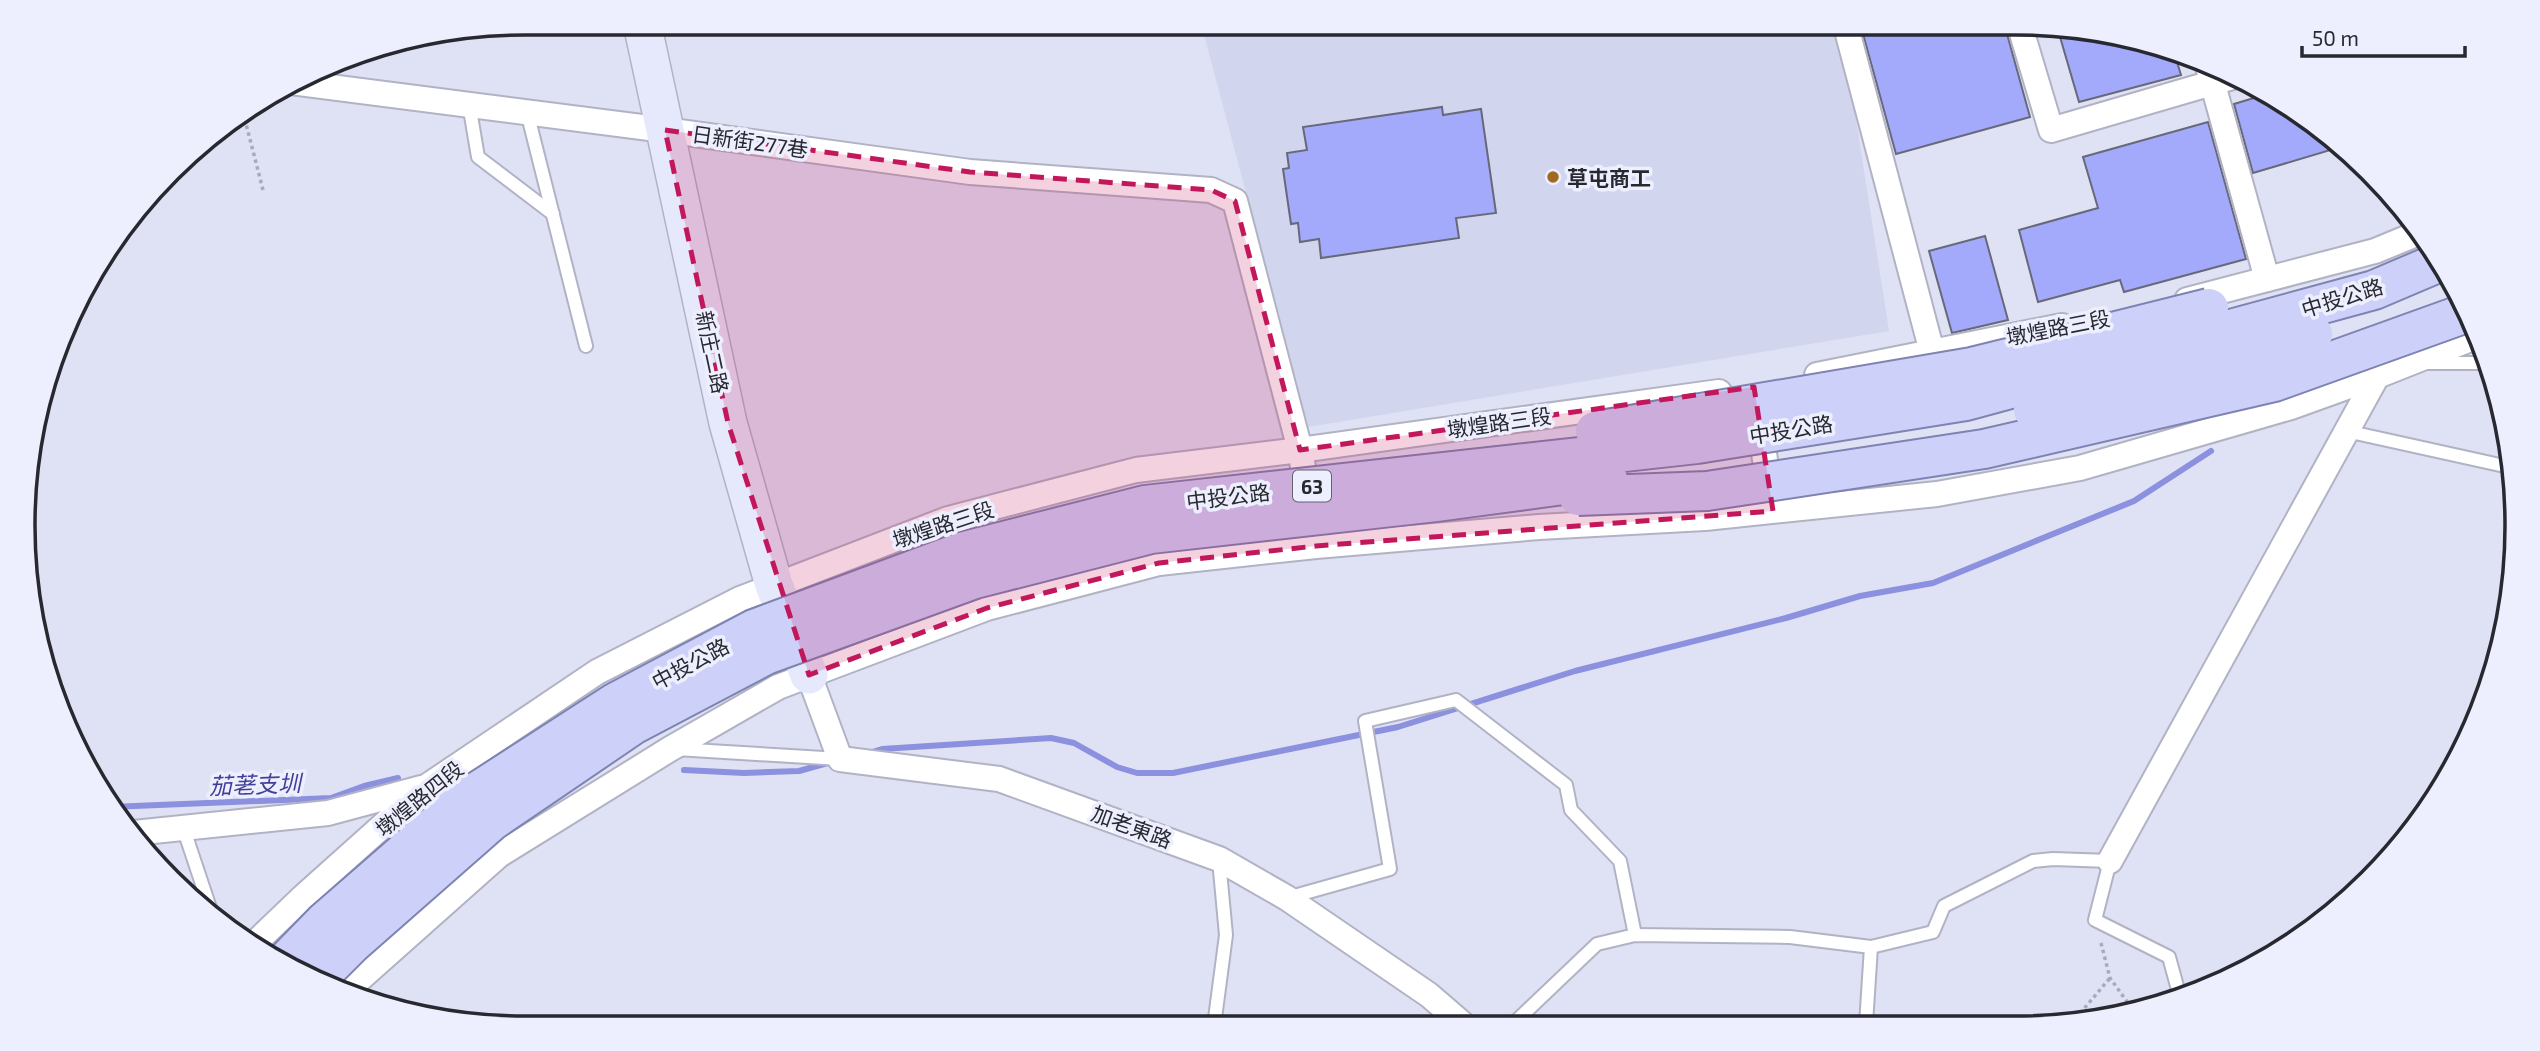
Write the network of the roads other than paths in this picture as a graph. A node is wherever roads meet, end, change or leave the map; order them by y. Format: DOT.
graph roads {
  1 [pos="645,35"];
  2 [pos="1848,35"];
  3 [pos="2022,35"];
  4 [pos="2211,76"];
  5 [pos="2220,80"];
  6 [pos="312,85"];
  7 [pos="469,104"];
  8 [pos="527,112"];
  9 [pos="665,130"];
  10 [pos="553,214"];
  11 [pos="2410,236"];
  12 [pos="2419,248"];
  13 [pos="2430,266"];
  14 [pos="2267,279"];
  15 [pos="2443,287"];
  16 [pos="2457,316"];
  17 [pos="2469,340"];
  18 [pos="586,346"];
  19 [pos="1931,352"];
  20 [pos="2411,363"];
  21 [pos="2477,363"];
  22 [pos="2377,376"];
  23 [pos="1754,387"];
  24 [pos="2346,431"];
  25 [pos="1300,450"];
  26 [pos="2500,465"];
  27 [pos="1430,487"];
  28 [pos="1773,511"];
  29 [pos="1317,546"];
  30 [pos="774,585"];
  31 [pos="597,672"];
  32 [pos="810,675"];
  33 [pos="670,749"];
  34 [pos="839,759"];
  35 [pos="636,770"];
  36 [pos="426,787"];
  37 [pos="183,827"];
  38 [pos="143,832"];
  39 [pos="1219,859"];
  40 [pos="2110,860"];
  41 [pos="207,898"];
  42 [pos="1287,898"];
  43 [pos="1635,935"];
  44 [pos="261,938"];
  45 [pos="1871,947"];
  46 [pos="291,955"];
  47 [pos="323,972"];
  48 [pos="353,985"];
  49 [pos="2178,988"];
  50 [pos="1215,1016"];
  51 [pos="1453,1016"];
  52 [pos="1522,1016"];
  53 [pos="1867,1016"];
  1 -- 9 [label="street, 新庄二路"];
  2 -- 19 [label="street"];
  3 -- 4 [label="street"];
  5 -- 14 [label="street"];
  6 -- 7 [label="street, 日新街277巷"];
  7 -- 8 [label="street, 日新街277巷"];
  7 -- 10 [label="lane"];
  8 -- 9 [label="street, 日新街277巷"];
  8 -- 10 [label="lane"];
  9 -- 25 [label="street, 日新街277巷"];
  9 -- 30 [label="street, 新庄二路"];
  10 -- 18 [label="lane"];
  11 -- 14 [label="street, 墩煌路三段"];
  12 -- 27 [label="main road, bridge"];
  13 -- 27 [label="main road, 中投公路 / 63, bridge"];
  14 -- 19 [label="street, 墩煌路三段"];
  15 -- 27 [label="main road, 中投公路 / 63, bridge"];
  16 -- 27 [label="main road, bridge"];
  17 -- 20 [label="street"];
  19 -- 23 [label="street, 墩煌路三段"];
  20 -- 21 [label="lane"];
  20 -- 22 [label="street"];
  22 -- 24 [label="street"];
  22 -- 28 [label="street"];
  23 -- 25 [label="street, 墩煌路三段"];
  23 -- 28 [label="street"];
  24 -- 26 [label="lane"];
  24 -- 40 [label="street"];
  25 -- 29 [label="street"];
  25 -- 30 [label="street, 墩煌路三段"];
  27 -- 46 [label="main road, 中投公路 / 63, bridge"];
  27 -- 47 [label="main road, 中投公路 / 63, bridge"];
  28 -- 29 [label="street"];
  29 -- 32 [label="street"];
  30 -- 31 [label="street, 墩煌路三段"];
  30 -- 32 [label="street, 新庄二路"];
  31 -- 36 [label="street, 墩煌路四段"];
  32 -- 33 [label="street"];
  32 -- 34 [label="street"];
  33 -- 34 [label="lane"];
  33 -- 35 [label="street"];
  34 -- 39 [label="street, 加老東路"];
  35 -- 36 [label="street"];
  35 -- 48 [label="street"];
  36 -- 37 [label="street"];
  36 -- 44 [label="street, 墩煌路四段"];
  37 -- 38 [label="street"];
  37 -- 41 [label="lane"];
  39 -- 42 [label="street, 加老東路"];
  39 -- 50 [label="lane"];
  40 -- 45 [label="lane"];
  40 -- 49 [label="lane"];
  42 -- 43 [label="lane"];
  42 -- 51 [label="street, 加老東路"];
  43 -- 45 [label="lane"];
  43 -- 52 [label="lane"];
  45 -- 53 [label="lane"];
}
